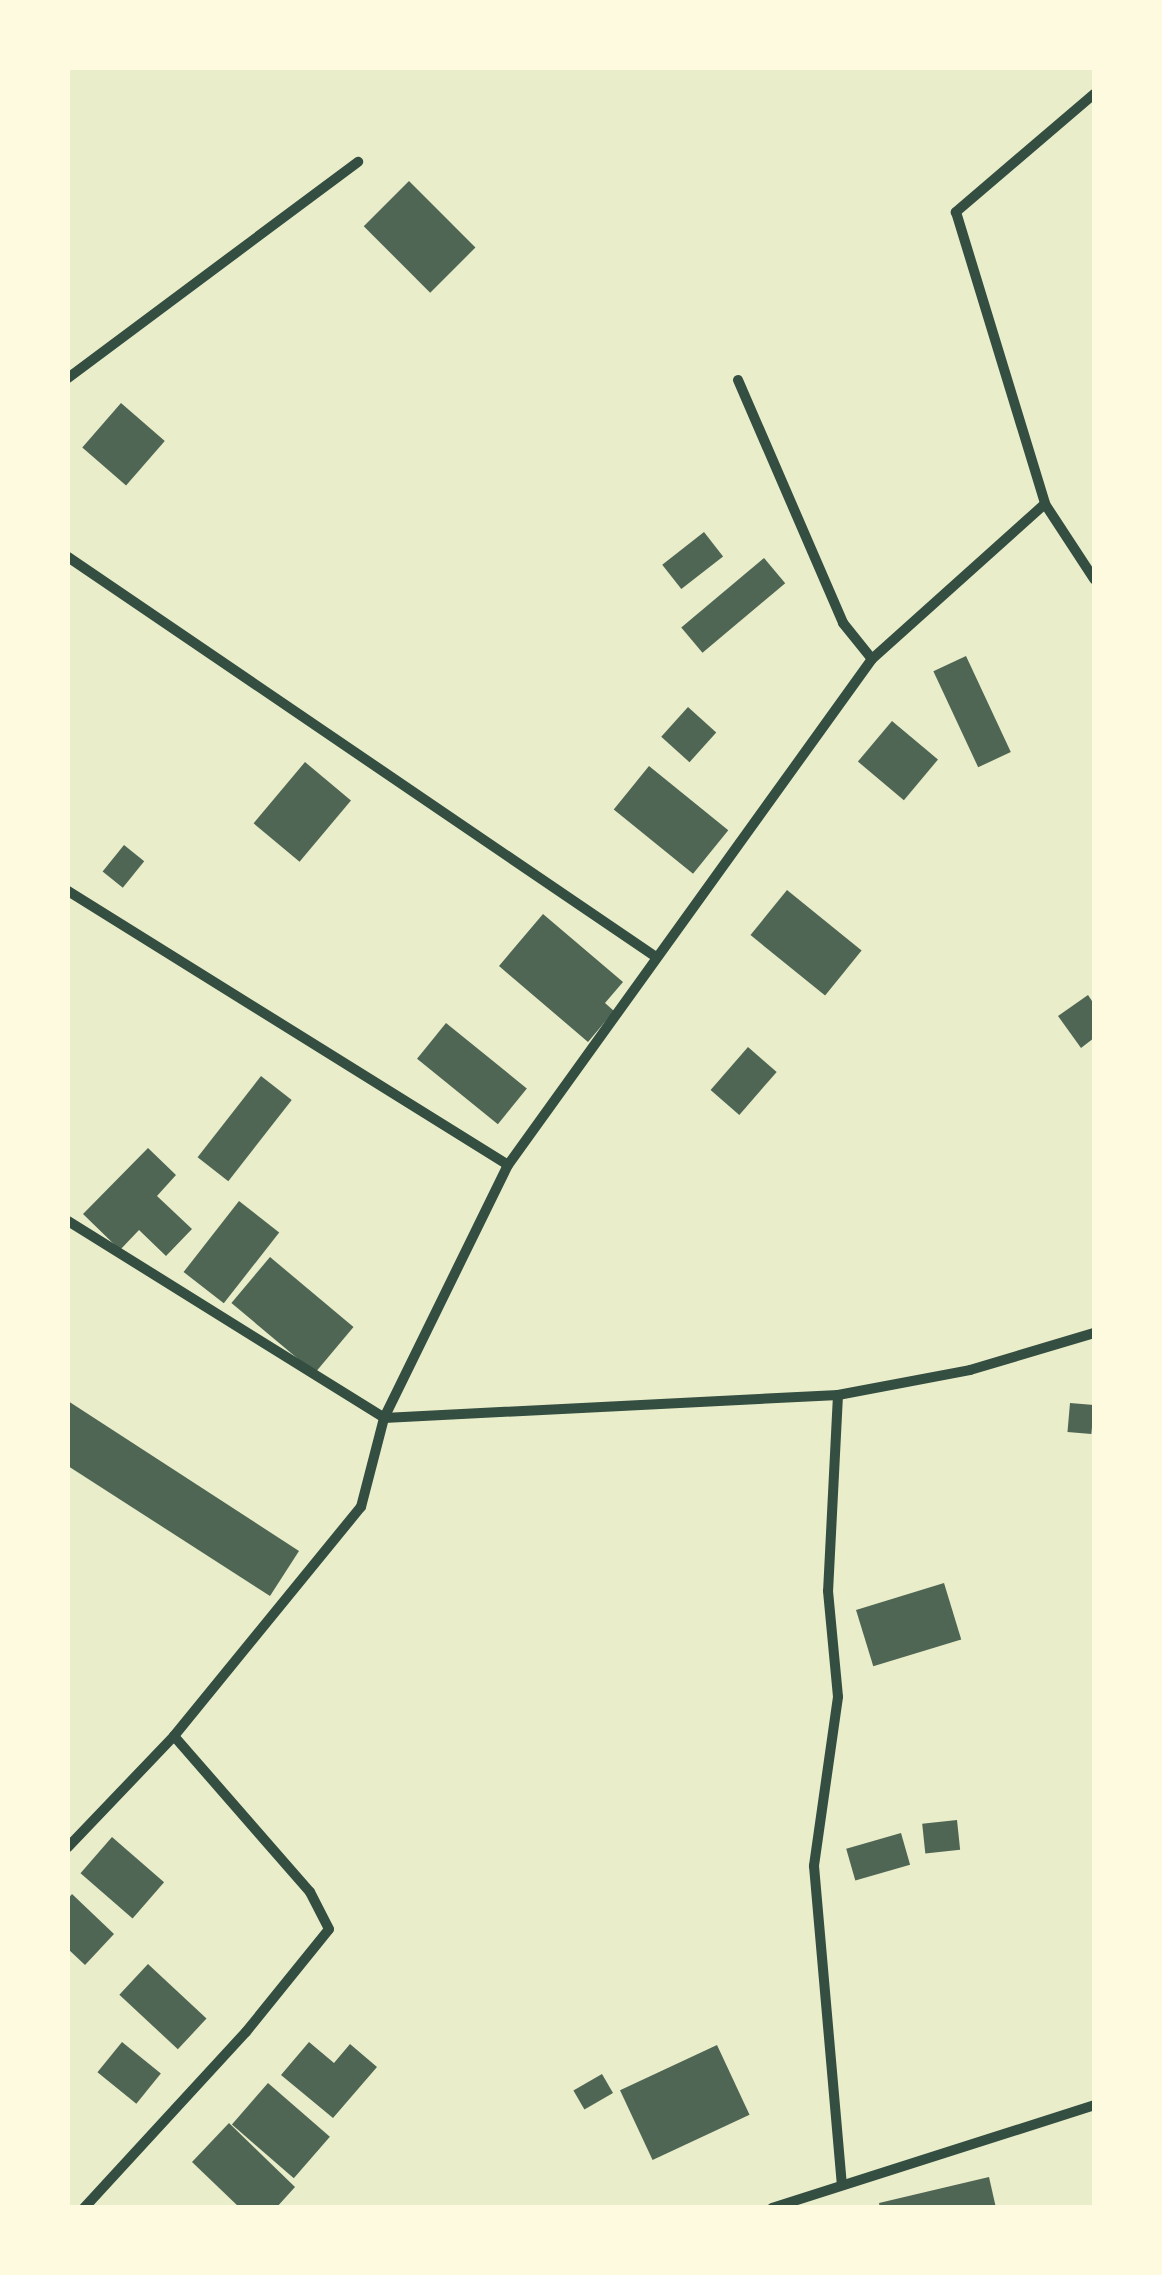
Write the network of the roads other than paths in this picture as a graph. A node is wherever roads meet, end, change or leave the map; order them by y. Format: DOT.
graph roads {
  1 [pos="1094,94"];
  2 [pos="358,162"];
  3 [pos="68,378"];
  4 [pos="738,380"];
  5 [pos="1046,504"];
  6 [pos="68,557"];
  7 [pos="1094,579"];
  8 [pos="872,659"];
  9 [pos="68,892"];
  10 [pos="656,958"];
  11 [pos="508,1164"];
  12 [pos="68,1221"];
  13 [pos="1094,1334"];
  14 [pos="838,1395"];
  15 [pos="384,1418"];
  16 [pos="174,1736"];
  17 [pos="68,1846"];
  18 [pos="1094,2105"];
  19 [pos="842,2185"];
  20 [pos="84,2208"];
  21 [pos="772,2208"];
  1 -- 5 [label="street"];
  2 -- 3 [label="street"];
  4 -- 8 [label="street"];
  5 -- 7 [label="street"];
  5 -- 8 [label="street"];
  6 -- 10 [label="street"];
  8 -- 10 [label="street"];
  9 -- 11 [label="street"];
  10 -- 11 [label="street"];
  11 -- 15 [label="street"];
  12 -- 15 [label="street"];
  13 -- 14 [label="street"];
  14 -- 15 [label="street"];
  14 -- 19 [label="street"];
  15 -- 16 [label="street"];
  16 -- 17 [label="street"];
  16 -- 20 [label="street"];
  18 -- 19 [label="street"];
  19 -- 21 [label="street"];
}
